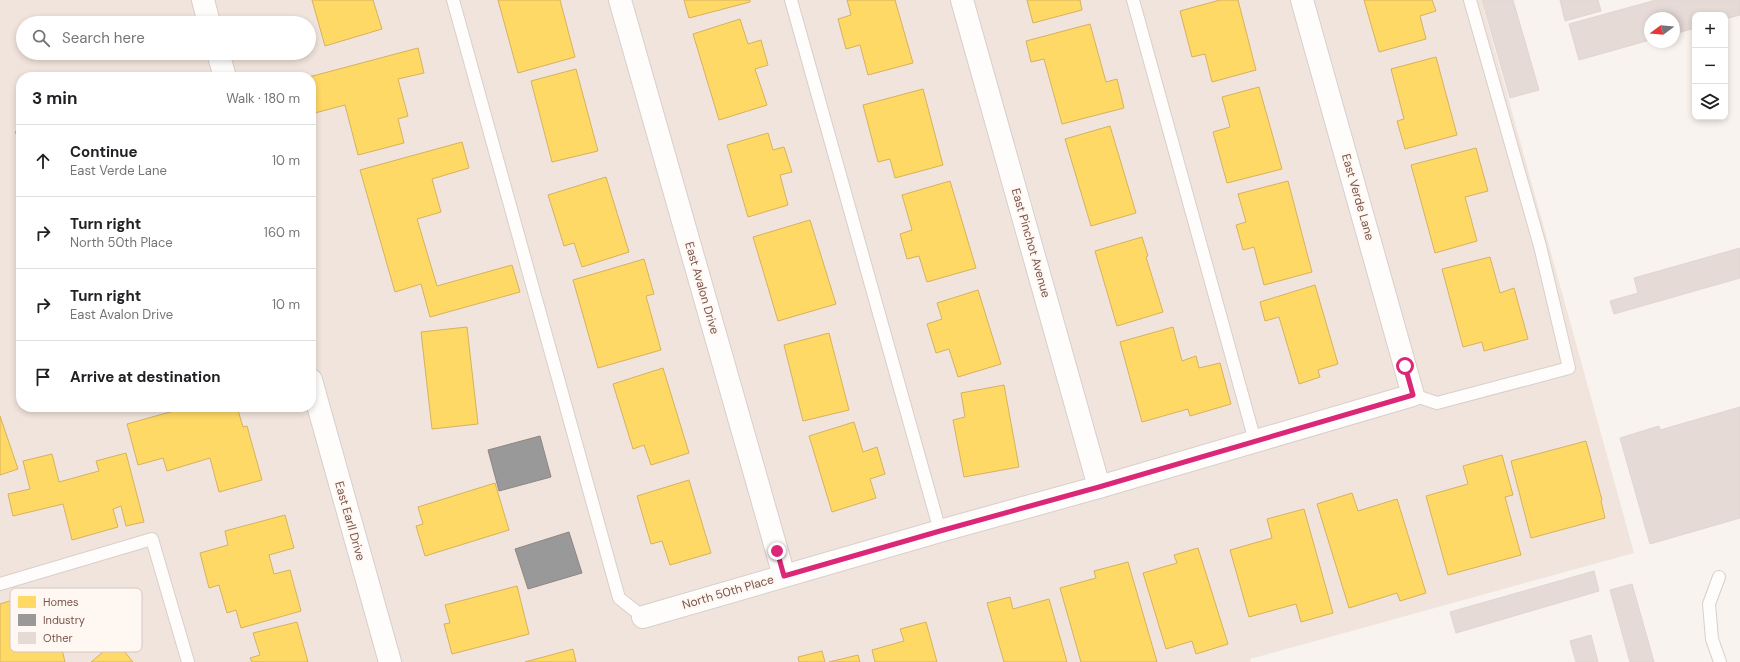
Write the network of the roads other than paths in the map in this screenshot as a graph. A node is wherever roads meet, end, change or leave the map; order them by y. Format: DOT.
graph roads {
  1 [pos="203,0"];
  2 [pos="453,0"];
  3 [pos="620,0"];
  4 [pos="791,0"];
  5 [pos="962,0"];
  6 [pos="1133,0"];
  7 [pos="1302,0"];
  8 [pos="1470,0"];
  9 [pos="207,16"];
  10 [pos="220,60"];
  11 [pos="224,72"];
  12 [pos="1413,395"];
  13 [pos="316,398"];
  14 [pos="1255,441"];
  15 [pos="1099,487"];
  16 [pos="940,531"];
  17 [pos="784,576"];
  18 [pos="1718,577"];
  19 [pos="0,584"];
  20 [pos="643,617"];
  21 [pos="188,662"];
  22 [pos="390,662"];
  23 [pos="1720,662"];
  1 -- 9 [label="street"];
  2 -- 20 [label="lane"];
  3 -- 17 [label="street, East Avalon Drive"];
  4 -- 16 [label="lane"];
  5 -- 15 [label="street, East Pinchot Avenue"];
  6 -- 14 [label="lane"];
  7 -- 12 [label="street, East Verde Lane"];
  8 -- 12 [label="lane"];
  10 -- 11 [label="street"];
  12 -- 14 [label="street, North 50th Place"];
  13 -- 22 [label="street, East Earll Drive"];
  14 -- 15 [label="street, North 50th Place"];
  15 -- 16 [label="street, North 50th Place"];
  16 -- 17 [label="street, North 50th Place"];
  17 -- 20 [label="street, North 50th Place"];
  18 -- 23 [label="lane"];
  19 -- 21 [label="lane"];
}
